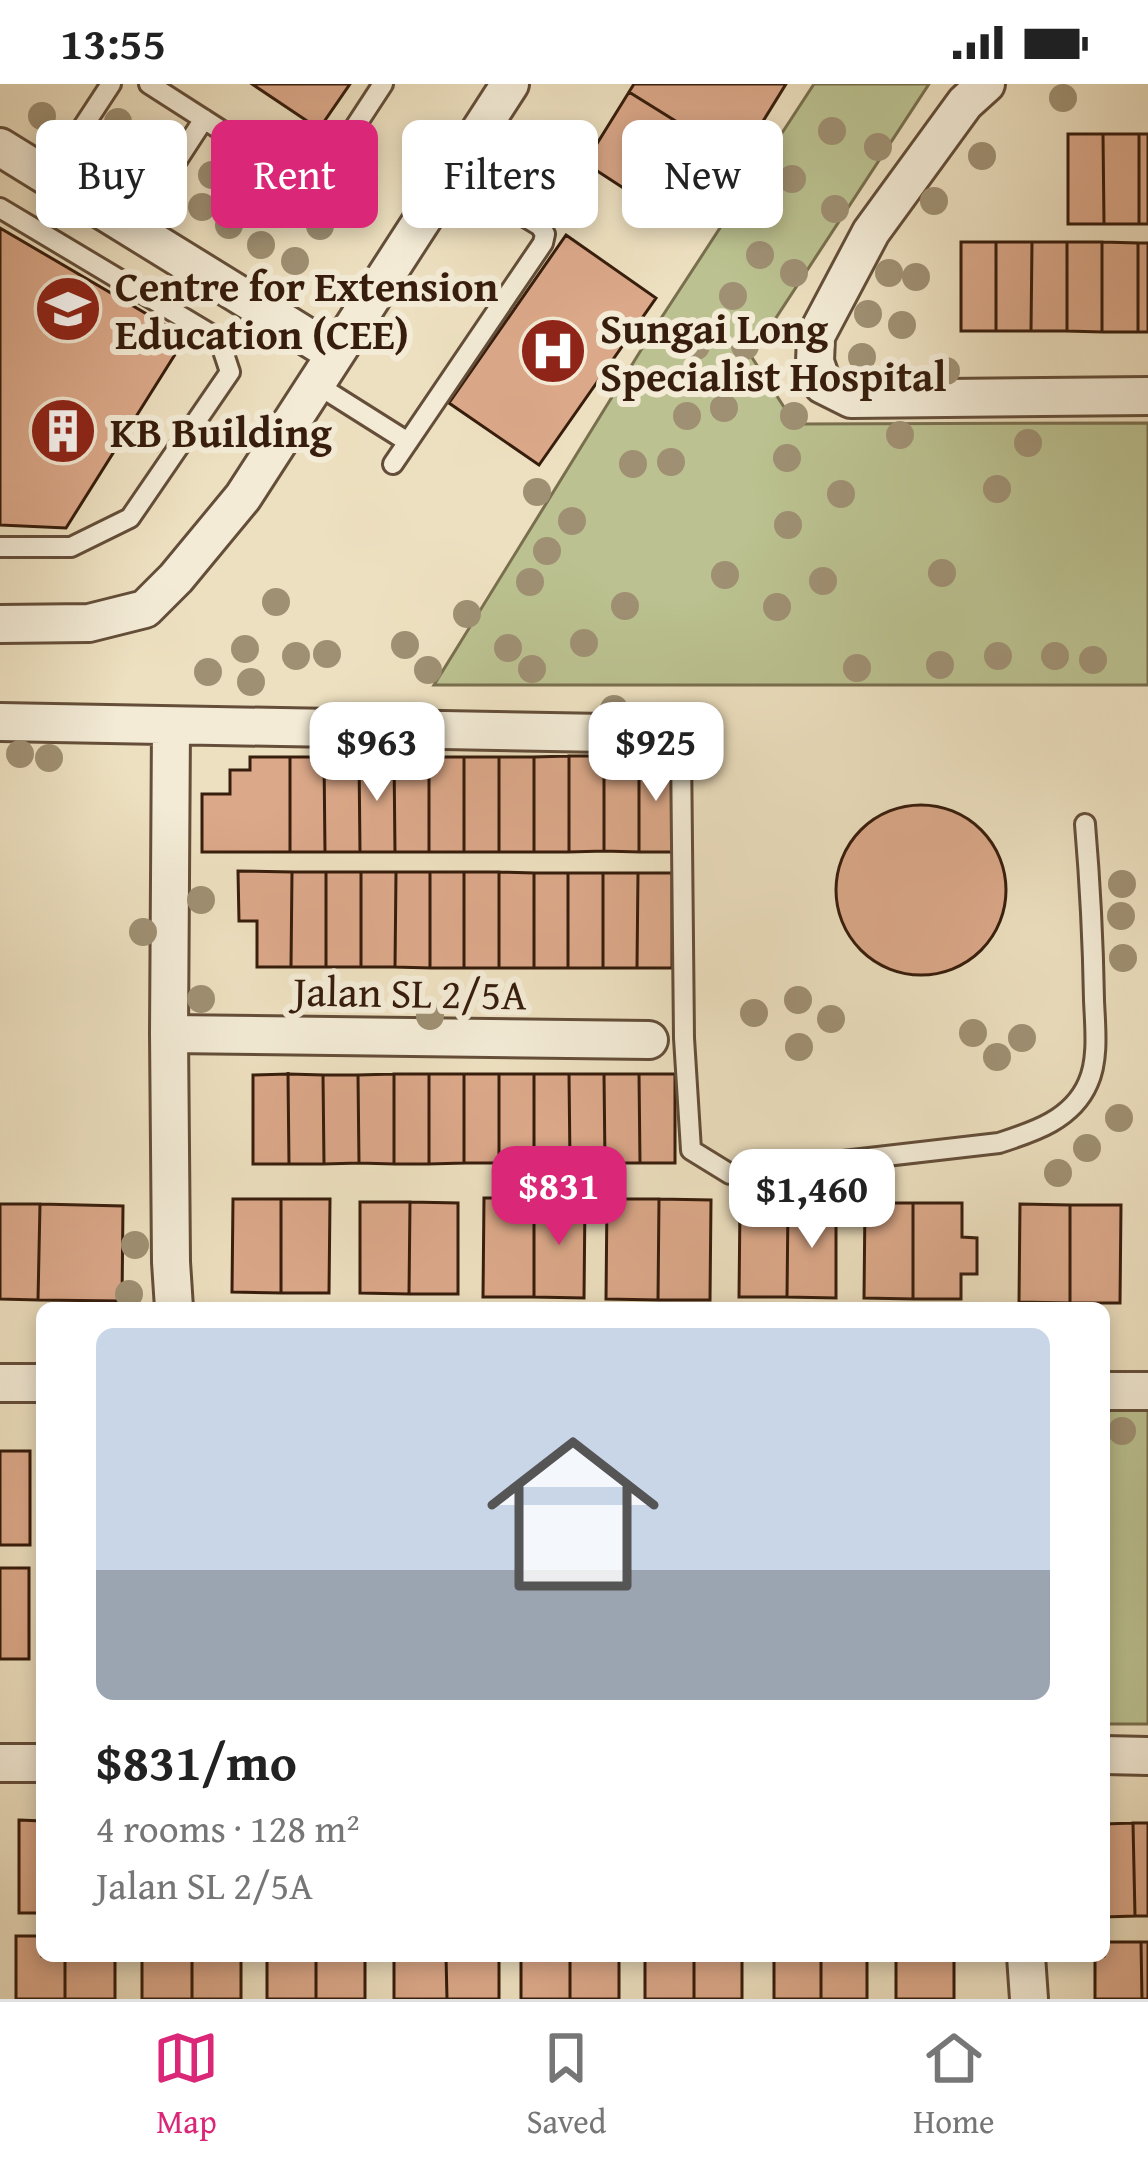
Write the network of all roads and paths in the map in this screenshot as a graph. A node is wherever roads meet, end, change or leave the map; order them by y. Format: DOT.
graph roads {
  1 [pos="111,84"];
  2 [pos="149,84"];
  3 [pos="383,84"];
  4 [pos="510,84"];
  5 [pos="986,84"];
  6 [pos="204,119"];
  7 [pos="88,120"];
  8 [pos="486,120"];
  9 [pos="187,145"];
  10 [pos="0,147"];
  11 [pos="36,169"];
  12 [pos="0,208"];
  13 [pos="133,228"];
  14 [pos="416,228"];
  15 [pos="541,228"];
  16 [pos="326,369"];
  17 [pos="1148,396"];
  18 [pos="408,442"];
  19 [pos="394,464"];
  20 [pos="0,547"];
  21 [pos="0,624"];
  22 [pos="0,722"];
  23 [pos="171,726"];
  24 [pos="661,734"];
  25 [pos="1085,824"];
  26 [pos="169,1034"];
  27 [pos="649,1040"];
  28 [pos="174,1302"];
  29 [pos="0,1383"];
  30 [pos="36,1383"];
  31 [pos="1110,1390"];
  32 [pos="1148,1391"];
  33 [pos="1110,1755"];
  34 [pos="1148,1756"];
  35 [pos="0,1762"];
  36 [pos="36,1763"];
  37 [pos="1026,1962"];
  38 [pos="1029,1999"];
  1 -- 7 [label="lane"];
  2 -- 6 [label="lane"];
  3 -- 6 [label="lane"];
  4 -- 8 [label="street"];
  5 -- 17 [label="street"];
  6 -- 9 [label="lane"];
  10 -- 11 [label="street"];
  12 -- 20 [label="lane"];
  13 -- 16 [label="street"];
  14 -- 16 [label="street"];
  15 -- 18 [label="lane"];
  16 -- 18 [label="lane"];
  16 -- 21 [label="street"];
  18 -- 19 [label="lane"];
  22 -- 23 [label="street"];
  23 -- 24 [label="street"];
  23 -- 26 [label="street"];
  24 -- 25 [label="lane"];
  26 -- 27 [label="street, Jalan SL 2/5A"];
  26 -- 28 [label="street"];
  29 -- 30 [label="street"];
  31 -- 32 [label="street"];
  33 -- 34 [label="street"];
  35 -- 36 [label="street"];
  37 -- 38 [label="street"];
}
